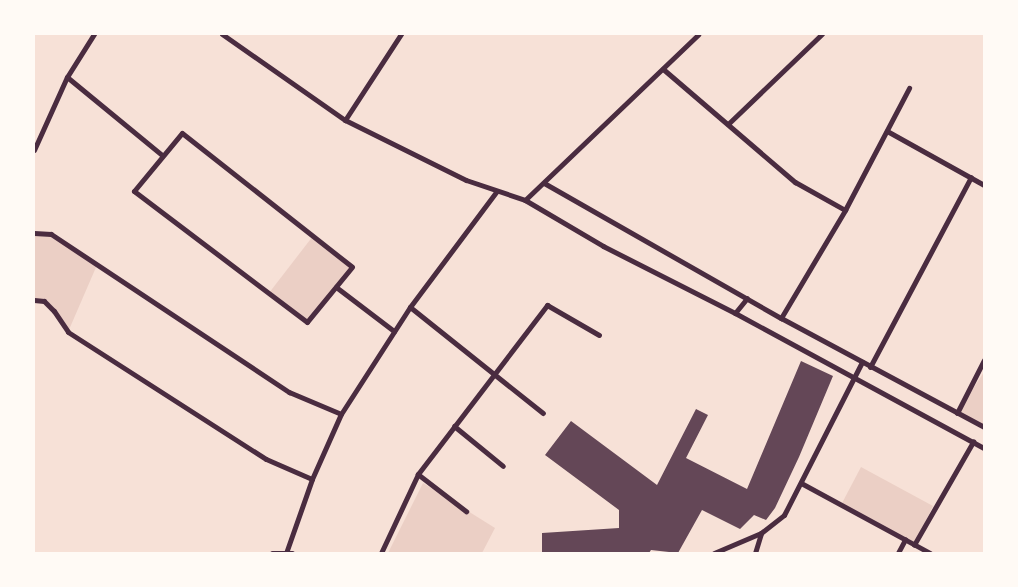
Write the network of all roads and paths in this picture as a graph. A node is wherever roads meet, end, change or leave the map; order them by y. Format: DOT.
graph roads {
  1 [pos="94,34"];
  2 [pos="222,34"];
  3 [pos="401,34"];
  4 [pos="699,34"];
  5 [pos="822,34"];
  6 [pos="663,69"];
  7 [pos="67,77"];
  8 [pos="909,88"];
  9 [pos="345,120"];
  10 [pos="728,124"];
  11 [pos="887,131"];
  12 [pos="34,150"];
  13 [pos="162,155"];
  14 [pos="971,177"];
  15 [pos="544,183"];
  16 [pos="984,185"];
  17 [pos="496,192"];
  18 [pos="526,200"];
  19 [pos="845,210"];
  20 [pos="34,233"];
  21 [pos="336,287"];
  22 [pos="747,298"];
  23 [pos="34,300"];
  24 [pos="410,307"];
  25 [pos="735,313"];
  26 [pos="781,318"];
  27 [pos="394,331"];
  28 [pos="599,335"];
  29 [pos="984,360"];
  30 [pos="862,362"];
  31 [pos="870,367"];
  32 [pos="493,374"];
  33 [pos="853,377"];
  34 [pos="544,413"];
  35 [pos="957,413"];
  36 [pos="341,414"];
  37 [pos="454,426"];
  38 [pos="984,427"];
  39 [pos="973,442"];
  40 [pos="984,448"];
  41 [pos="503,466"];
  42 [pos="418,474"];
  43 [pos="312,479"];
  44 [pos="801,484"];
  45 [pos="466,511"];
  46 [pos="761,533"];
  47 [pos="905,540"];
  48 [pos="914,545"];
  49 [pos="272,553"];
  50 [pos="286,553"];
  51 [pos="292,553"];
  52 [pos="381,553"];
  53 [pos="714,553"];
  54 [pos="755,553"];
  55 [pos="898,553"];
  56 [pos="930,553"];
  1 -- 7 [label="street"];
  2 -- 9 [label="street"];
  3 -- 9 [label="street"];
  4 -- 6 [label="street"];
  5 -- 10 [label="street"];
  6 -- 10 [label="street"];
  6 -- 15 [label="street"];
  7 -- 12 [label="street"];
  7 -- 13 [label="street"];
  8 -- 11 [label="street"];
  9 -- 17 [label="street"];
  10 -- 19 [label="street"];
  11 -- 14 [label="street"];
  11 -- 19 [label="street"];
  13 -- 21 [label="street"];
  13 -- 21 [label="street"];
  14 -- 16 [label="street"];
  14 -- 31 [label="street"];
  15 -- 18 [label="street"];
  15 -- 22 [label="street"];
  17 -- 18 [label="street"];
  17 -- 24 [label="street"];
  18 -- 25 [label="street"];
  19 -- 26 [label="street"];
  20 -- 36 [label="street"];
  21 -- 27 [label="street"];
  22 -- 25 [label="street"];
  22 -- 26 [label="street"];
  23 -- 43 [label="street"];
  24 -- 27 [label="street"];
  24 -- 32 [label="street"];
  25 -- 33 [label="street"];
  26 -- 30 [label="street"];
  27 -- 36 [label="street"];
  28 -- 32 [label="street"];
  29 -- 35 [label="street"];
  30 -- 31 [label="street"];
  30 -- 33 [label="street"];
  31 -- 35 [label="street"];
  32 -- 34 [label="street"];
  32 -- 37 [label="street"];
  33 -- 39 [label="street"];
  33 -- 44 [label="street"];
  35 -- 38 [label="street"];
  36 -- 43 [label="street"];
  37 -- 41 [label="street"];
  37 -- 42 [label="street"];
  39 -- 40 [label="street"];
  39 -- 48 [label="street"];
  42 -- 45 [label="street"];
  42 -- 52 [label="street"];
  43 -- 50 [label="street"];
  44 -- 46 [label="street"];
  44 -- 47 [label="street"];
  46 -- 53 [label="street"];
  46 -- 54 [label="street"];
  47 -- 48 [label="street"];
  47 -- 55 [label="street"];
  48 -- 56 [label="street"];
  49 -- 50 [label="street"];
  50 -- 51 [label="street"];
}
